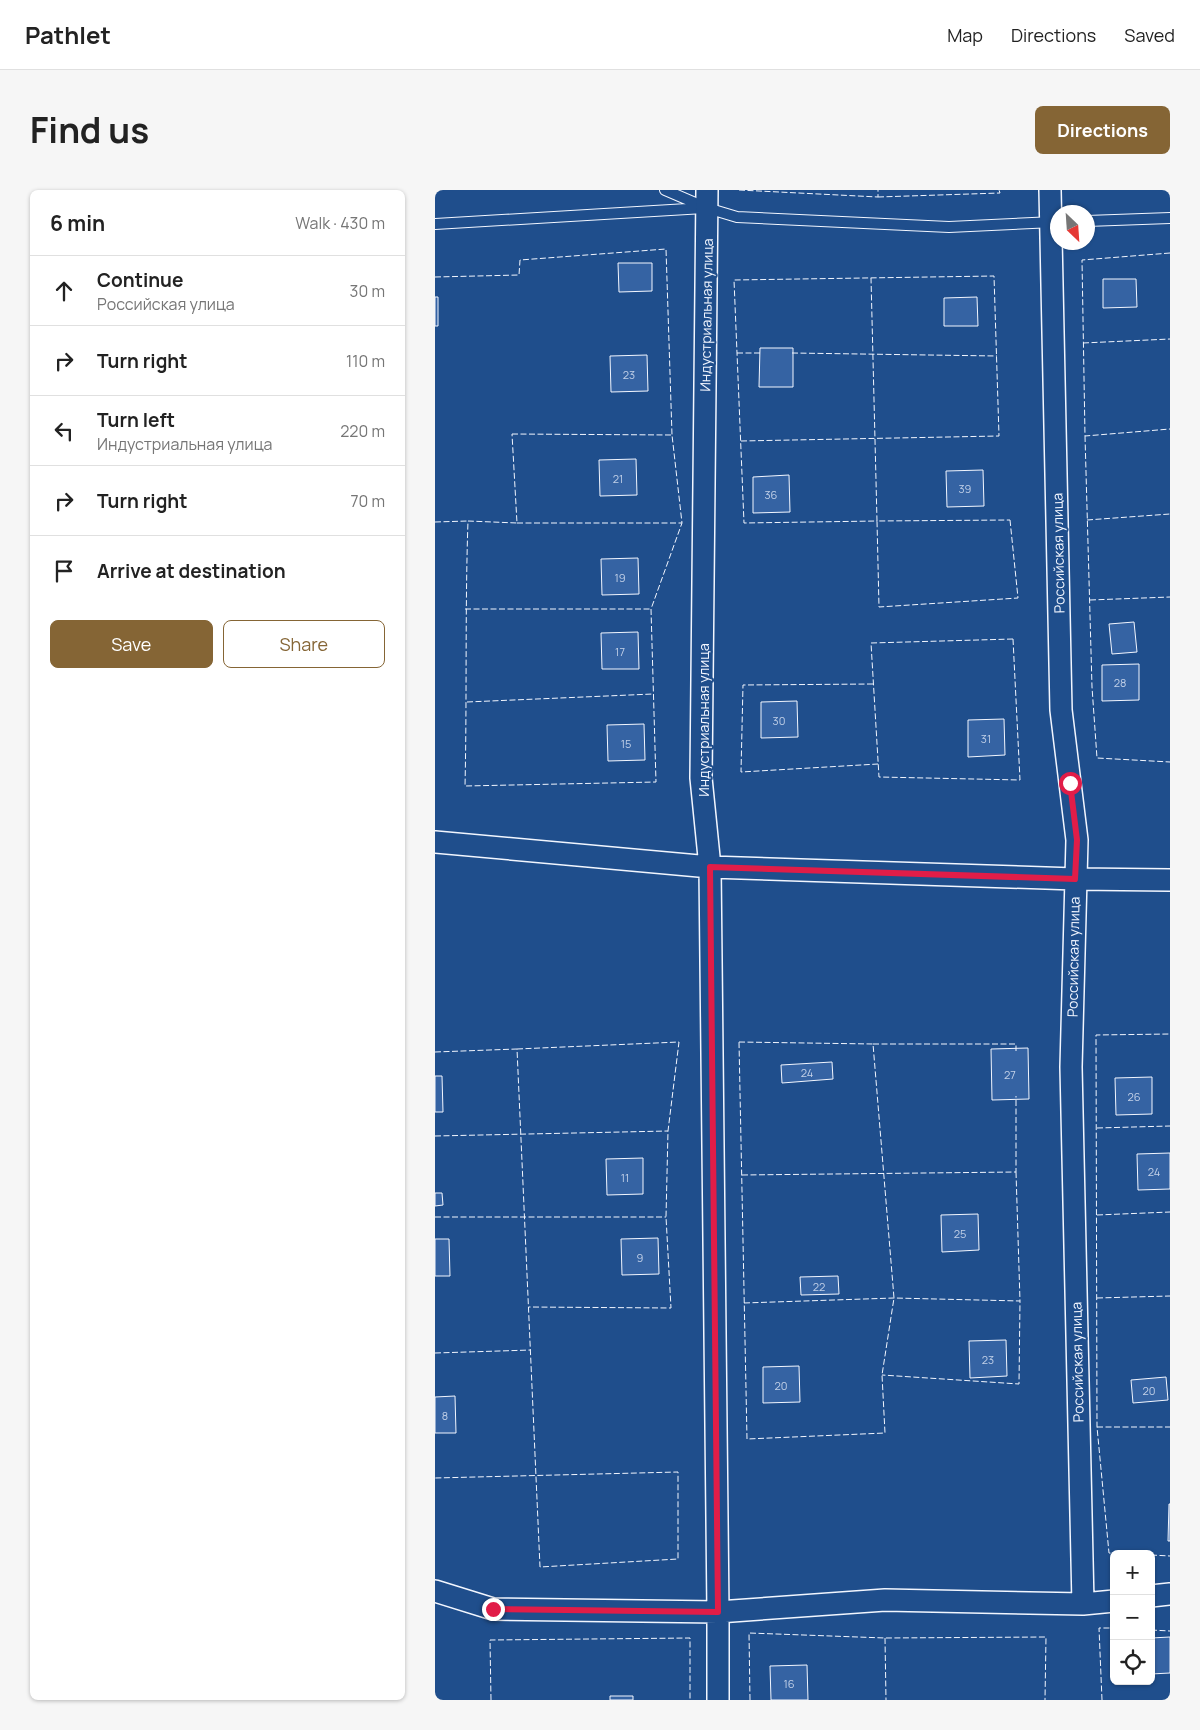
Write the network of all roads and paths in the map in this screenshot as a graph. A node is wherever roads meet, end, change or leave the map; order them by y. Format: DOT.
graph roads {
  1 [pos="665,190"];
  2 [pos="1050,190"];
  3 [pos="707,199"];
  4 [pos="1052,205"];
  5 [pos="1170,218"];
  6 [pos="1095,221"];
  7 [pos="1050,222"];
  8 [pos="435,224"];
  9 [pos="1054,250"];
  10 [pos="435,842"];
  11 [pos="710,867"];
  12 [pos="1075,879"];
  13 [pos="1170,880"];
  14 [pos="435,1591"];
  15 [pos="1170,1594"];
  16 [pos="1155,1596"];
  17 [pos="1110,1601"];
  18 [pos="1083,1604"];
  19 [pos="718,1612"];
  20 [pos="717,1700"];
  1 -- 3 [label="lane"];
  2 -- 4 [label="street, Российская улица"];
  3 -- 7 [label="lane"];
  3 -- 8 [label="lane"];
  3 -- 11 [label="street, Индустриальная улица"];
  5 -- 6 [label="lane"];
  9 -- 12 [label="street, Российская улица"];
  10 -- 11 [label="street"];
  11 -- 12 [label="street"];
  11 -- 19 [label="street, Индустриальная улица"];
  12 -- 13 [label="street"];
  12 -- 18 [label="street, Российская улица"];
  14 -- 19 [label="street"];
  15 -- 16 [label="street"];
  17 -- 18 [label="street"];
  18 -- 19 [label="street"];
  19 -- 20 [label="street, Индустриальная улица"];
}
